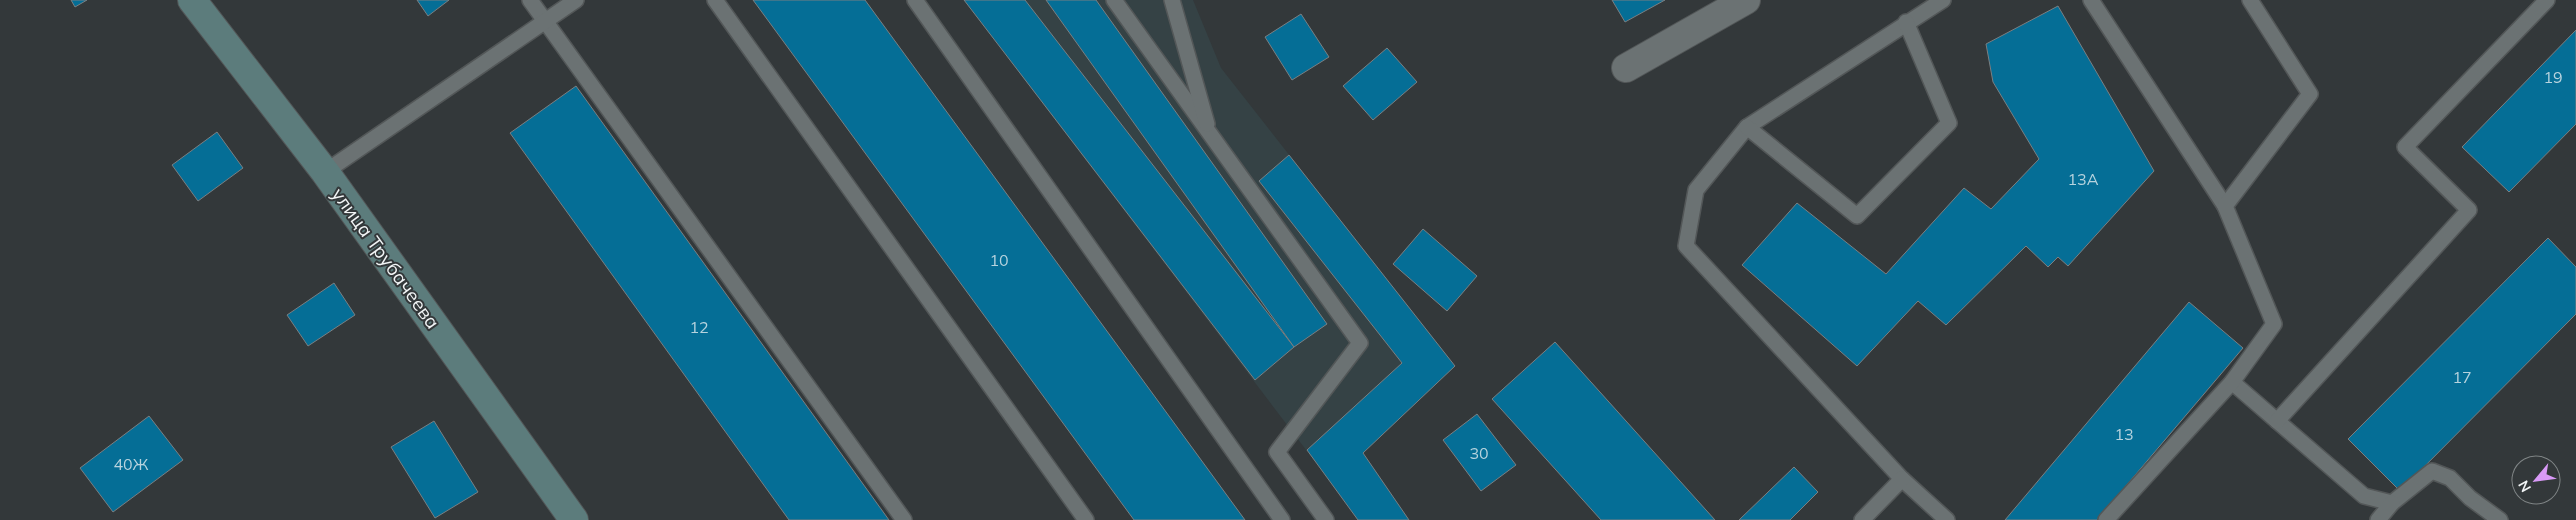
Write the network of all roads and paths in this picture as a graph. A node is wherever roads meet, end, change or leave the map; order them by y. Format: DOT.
graph roads {
  1 [pos="192,0"];
  2 [pos="530,0"];
  3 [pos="576,0"];
  4 [pos="715,0"];
  5 [pos="915,0"];
  6 [pos="1114,0"];
  7 [pos="1172,0"];
  8 [pos="1746,0"];
  9 [pos="1943,0"];
  10 [pos="2091,0"];
  11 [pos="2250,0"];
  12 [pos="2547,0"];
  13 [pos="545,21"];
  14 [pos="1906,22"];
  15 [pos="1626,68"];
  16 [pos="1747,127"];
  17 [pos="1210,135"];
  18 [pos="325,172"];
  19 [pos="2225,206"];
  20 [pos="2232,382"];
  21 [pos="2277,420"];
  22 [pos="1902,479"];
  23 [pos="2392,504"];
  24 [pos="574,520"];
  25 [pos="904,520"];
  26 [pos="1086,520"];
  27 [pos="1282,520"];
  28 [pos="1326,520"];
  29 [pos="1862,520"];
  30 [pos="1947,520"];
  31 [pos="2106,520"];
  32 [pos="2378,520"];
  33 [pos="2500,520"];
  1 -- 18 [label="main road, улица Трубачеева"];
  2 -- 13 [label="lane"];
  3 -- 13 [label="lane"];
  4 -- 26 [label="lane"];
  5 -- 27 [label="lane"];
  6 -- 17 [label="lane"];
  7 -- 17 [label="lane"];
  8 -- 15 [label="street"];
  9 -- 14 [label="lane"];
  10 -- 19 [label="lane"];
  11 -- 19 [label="lane"];
  12 -- 21 [label="lane"];
  13 -- 18 [label="lane"];
  13 -- 25 [label="lane"];
  14 -- 16 [label="lane"];
  14 -- 16 [label="lane"];
  16 -- 22 [label="lane"];
  17 -- 28 [label="lane"];
  18 -- 24 [label="main road, улица Трубачеева"];
  19 -- 20 [label="lane"];
  20 -- 21 [label="lane"];
  20 -- 31 [label="lane"];
  21 -- 23 [label="lane"];
  22 -- 29 [label="lane"];
  22 -- 30 [label="lane"];
  23 -- 32 [label="lane"];
  23 -- 33 [label="lane"];
}
